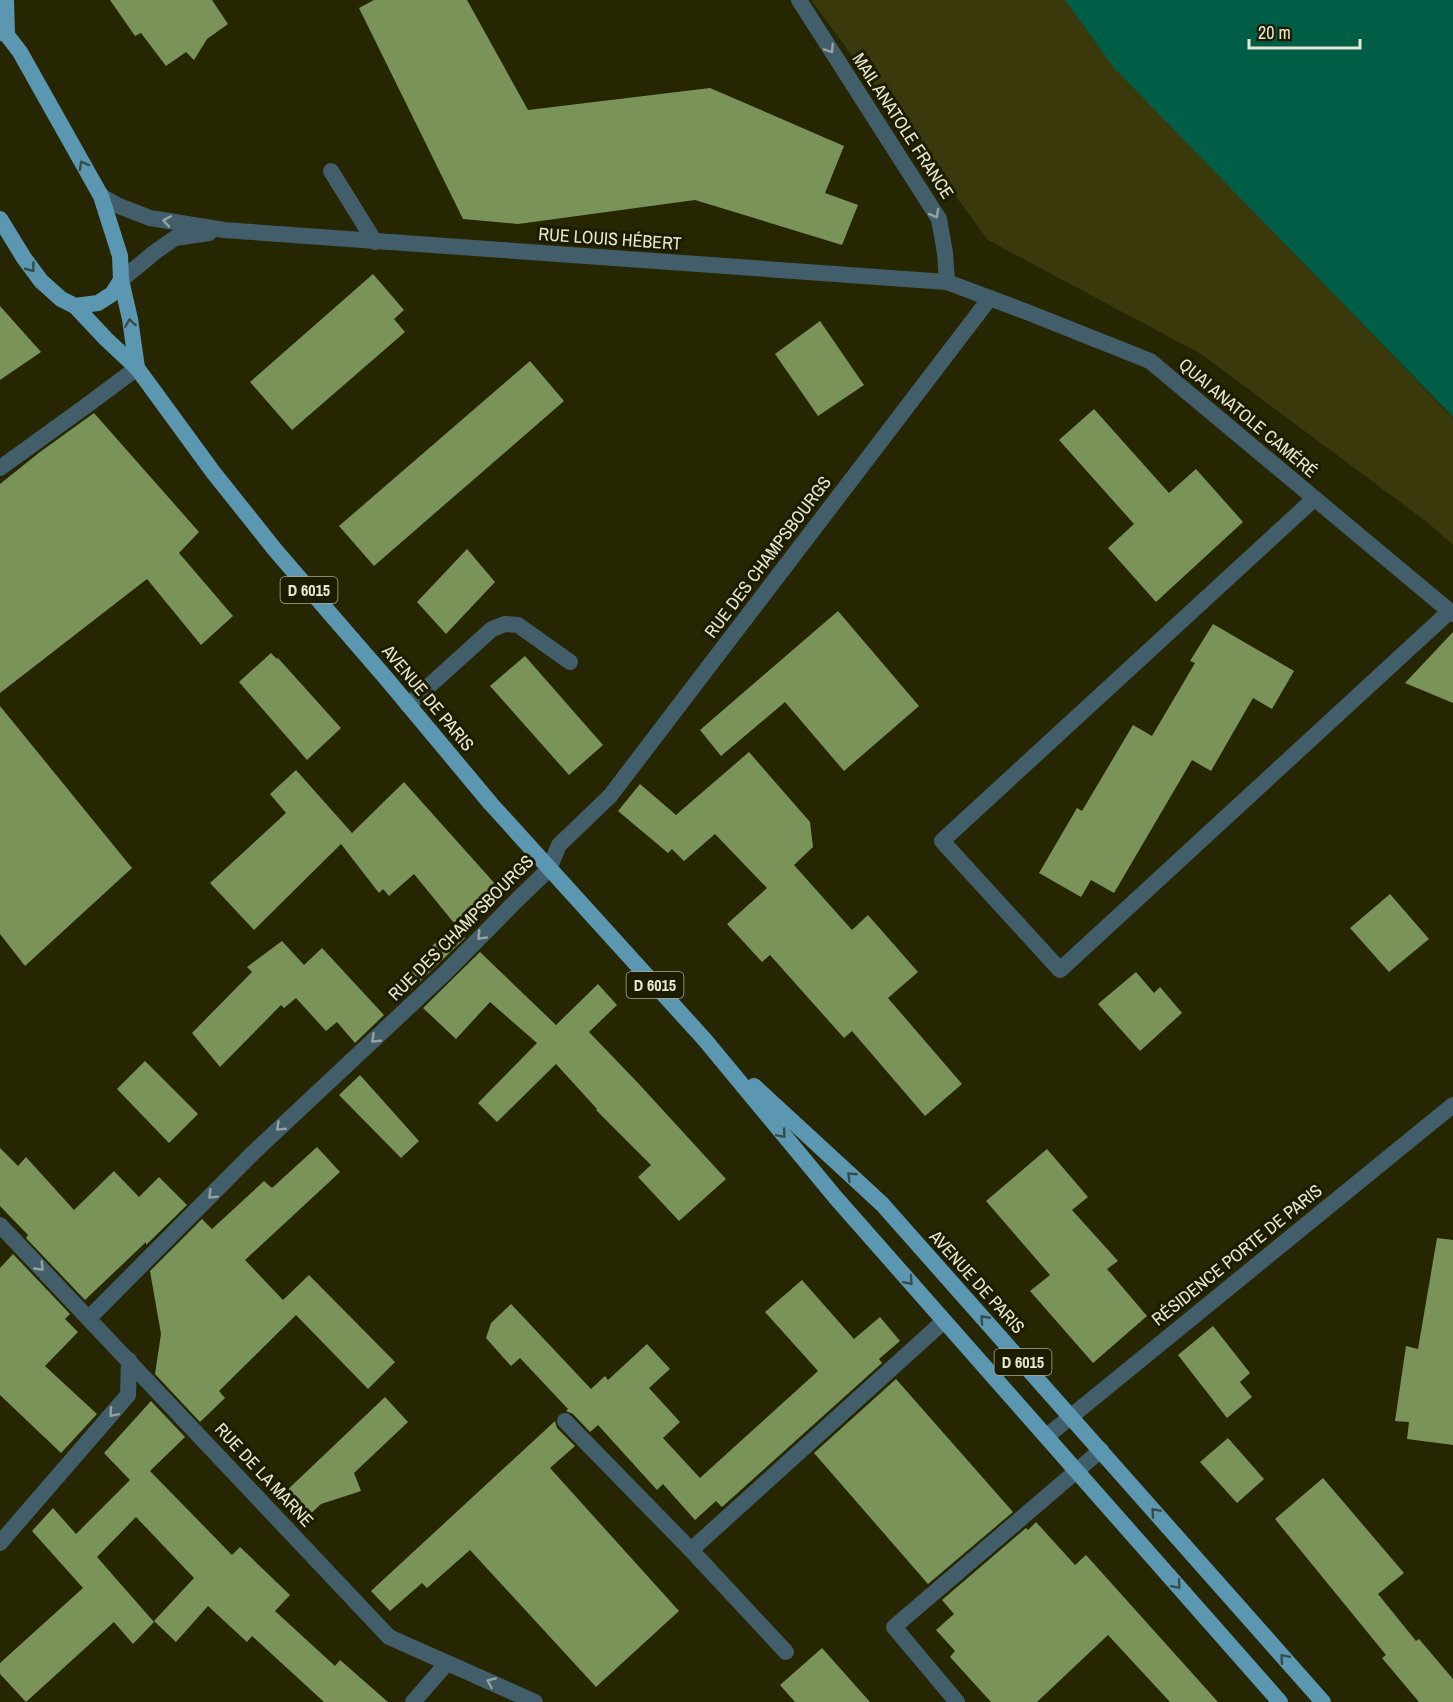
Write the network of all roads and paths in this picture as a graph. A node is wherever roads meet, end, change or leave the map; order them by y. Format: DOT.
graph roads {
  1 [pos="6,0"];
  2 [pos="799,0"];
  3 [pos="4,34"];
  4 [pos="331,171"];
  5 [pos="101,196"];
  6 [pos="1,223"];
  7 [pos="225,230"];
  8 [pos="375,242"];
  9 [pos="121,280"];
  10 [pos="947,282"];
  11 [pos="990,298"];
  12 [pos="75,306"];
  13 [pos="137,368"];
  14 [pos="0,468"];
  15 [pos="1314,499"];
  16 [pos="1451,613"];
  17 [pos="570,662"];
  18 [pos="408,705"];
  19 [pos="549,869"];
  20 [pos="705,1040"];
  21 [pos="1453,1105"];
  22 [pos="0,1225"];
  23 [pos="89,1318"];
  24 [pos="944,1321"];
  25 [pos="129,1360"];
  26 [pos="1071,1417"];
  27 [pos="565,1421"];
  28 [pos="1047,1436"];
  29 [pos="1101,1450"];
  30 [pos="1076,1470"];
  31 [pos="0,1543"];
  32 [pos="691,1550"];
  33 [pos="786,1652"];
  34 [pos="447,1663"];
  35 [pos="413,1702"];
  36 [pos="535,1702"];
  37 [pos="957,1702"];
  38 [pos="1280,1702"];
  39 [pos="1323,1702"];
  1 -- 3 [label="main road, D 6015"];
  2 -- 10 [label="street, MAIL ANATOLE FRANCE, one-way"];
  5 -- 3 [label="main road, D 6015, one-way"];
  4 -- 8 [label="street"];
  7 -- 5 [label="street, RUE LOUIS HÉBERT, one-way"];
  5 -- 9 [label="main road, D 6015"];
  6 -- 12 [label="main road, D 6015, one-way"];
  7 -- 8 [label="street, RUE LOUIS HÉBERT"];
  7 -- 9 [label="street, RUE LOUIS HÉBERT"];
  8 -- 10 [label="street, RUE LOUIS HÉBERT"];
  9 -- 12 [label="main road"];
  13 -- 9 [label="main road, AVENUE DE PARIS / D 6015, one-way"];
  10 -- 11 [label="street, RUE LOUIS HÉBERT"];
  11 -- 15 [label="street, QUAI ANATOLE CAMÉRÉ"];
  11 -- 19 [label="street, RUE DES CHAMPSBOURGS"];
  12 -- 13 [label="main road, AVENUE DE PARIS / D 6015"];
  13 -- 14 [label="street"];
  13 -- 18 [label="main road, AVENUE DE PARIS / D 6015"];
  15 -- 16 [label="street, QUAI ANATOLE CAMÉRÉ"];
  15 -- 16 [label="street"];
  17 -- 18 [label="street"];
  18 -- 19 [label="main road, AVENUE DE PARIS / D 6015"];
  19 -- 20 [label="main road, AVENUE DE PARIS / D 6015"];
  19 -- 23 [label="street, RUE DES CHAMPSBOURGS, one-way"];
  20 -- 24 [label="main road, AVENUE DE PARIS / D 6015, one-way"];
  26 -- 20 [label="main road, AVENUE DE PARIS / D 6015, one-way"];
  21 -- 26 [label="street, RÉSIDENCE PORTE DE PARIS"];
  22 -- 23 [label="street, RUE DE LA MARNE, one-way"];
  23 -- 25 [label="street, RUE DE LA MARNE"];
  24 -- 28 [label="main road, AVENUE DE PARIS / D 6015"];
  24 -- 32 [label="street"];
  25 -- 31 [label="street, one-way"];
  25 -- 34 [label="street, RUE DE LA MARNE"];
  26 -- 28 [label="street, RÉSIDENCE PORTE DE PARIS"];
  26 -- 29 [label="main road, AVENUE DE PARIS / D 6015"];
  27 -- 32 [label="street"];
  28 -- 30 [label="main road, AVENUE DE PARIS / D 6015"];
  29 -- 30 [label="street"];
  39 -- 29 [label="main road, AVENUE DE PARIS / D 6015, one-way"];
  30 -- 37 [label="street"];
  30 -- 38 [label="main road, AVENUE DE PARIS / D 6015, one-way"];
  32 -- 33 [label="street"];
  34 -- 35 [label="street"];
  36 -- 34 [label="street, RUE DE LA MARNE, one-way"];
}
